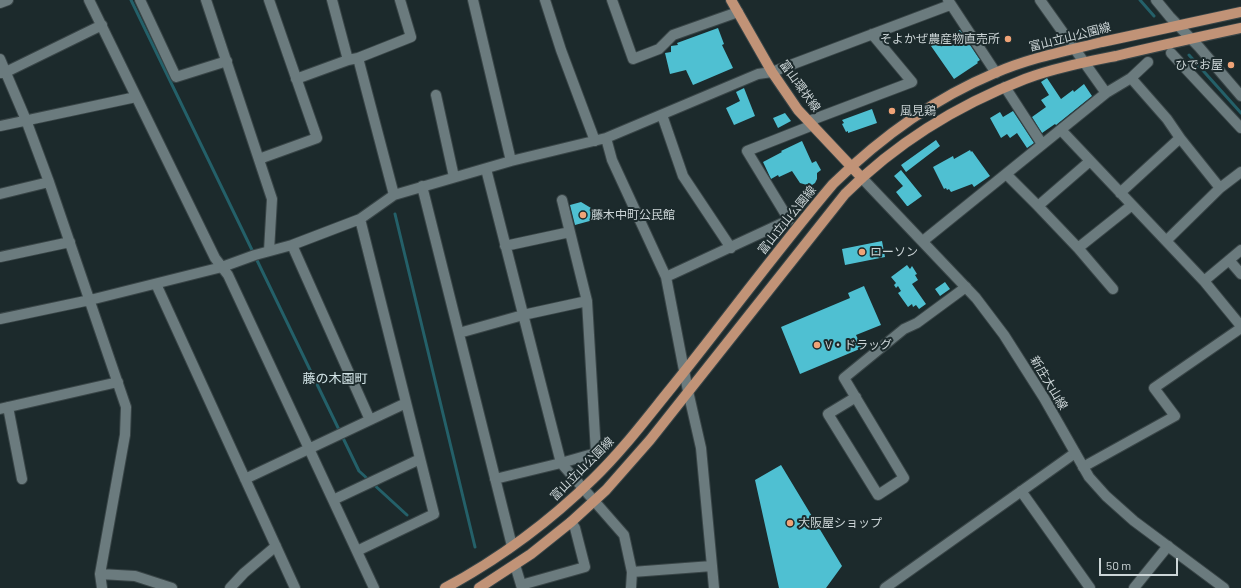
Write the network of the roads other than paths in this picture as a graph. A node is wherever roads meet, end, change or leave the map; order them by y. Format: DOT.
graph roads {
  1 [pos="8,0"];
  2 [pos="89,0"];
  3 [pos="140,0"];
  4 [pos="206,0"];
  5 [pos="269,0"];
  6 [pos="332,0"];
  7 [pos="400,0"];
  8 [pos="473,0"];
  9 [pos="545,0"];
  10 [pos="612,0"];
  11 [pos="731,0"];
  12 [pos="1040,0"];
  13 [pos="1156,0"];
  14 [pos="949,2"];
  15 [pos="0,4"];
  16 [pos="738,12"];
  17 [pos="1241,12"];
  18 [pos="102,25"];
  19 [pos="1178,25"];
  20 [pos="1241,28"];
  21 [pos="872,34"];
  22 [pos="1192,39"];
  23 [pos="1075,49"];
  24 [pos="1172,53"];
  25 [pos="358,58"];
  26 [pos="0,59"];
  27 [pos="348,60"];
  28 [pos="227,61"];
  29 [pos="1085,62"];
  30 [pos="1148,62"];
  31 [pos="772,72"];
  32 [pos="3,73"];
  33 [pos="996,73"];
  34 [pos="1130,78"];
  35 [pos="296,79"];
  36 [pos="1005,88"];
  37 [pos="1106,93"];
  38 [pos="436,95"];
  39 [pos="136,96"];
  40 [pos="1241,96"];
  41 [pos="662,115"];
  42 [pos="26,120"];
  43 [pos="811,123"];
  44 [pos="0,126"];
  45 [pos="1241,128"];
  46 [pos="1061,130"];
  47 [pos="606,138"];
  48 [pos="1180,138"];
  49 [pos="595,141"];
  50 [pos="1042,144"];
  51 [pos="259,159"];
  52 [pos="511,161"];
  53 [pos="1090,161"];
  54 [pos="851,166"];
  55 [pos="486,168"];
  56 [pos="1241,172"];
  57 [pos="1006,174"];
  58 [pos="454,177"];
  59 [pos="862,178"];
  60 [pos="49,182"];
  61 [pos="422,186"];
  62 [pos="1220,188"];
  63 [pos="1120,193"];
  64 [pos="0,194"];
  65 [pos="394,195"];
  66 [pos="562,200"];
  67 [pos="1132,205"];
  68 [pos="1038,206"];
  69 [pos="360,219"];
  70 [pos="570,232"];
  71 [pos="923,241"];
  72 [pos="1166,241"];
  73 [pos="70,242"];
  74 [pos="292,245"];
  75 [pos="505,246"];
  76 [pos="731,248"];
  77 [pos="1078,248"];
  78 [pos="1241,250"];
  79 [pos="269,251"];
  80 [pos="0,257"];
  81 [pos="1229,260"];
  82 [pos="222,267"];
  83 [pos="1241,274"];
  84 [pos="666,278"];
  85 [pos="1204,281"];
  86 [pos="156,284"];
  87 [pos="966,287"];
  88 [pos="1113,289"];
  89 [pos="90,300"];
  90 [pos="587,301"];
  91 [pos="523,315"];
  92 [pos="0,319"];
  93 [pos="1241,327"];
  94 [pos="459,333"];
  95 [pos="685,371"];
  96 [pos="118,382"];
  97 [pos="688,391"];
  98 [pos="856,397"];
  99 [pos="406,403"];
  100 [pos="4,408"];
  101 [pos="370,420"];
  102 [pos="309,450"];
  103 [pos="1075,453"];
  104 [pos="420,459"];
  105 [pos="560,463"];
  106 [pos="1083,467"];
  107 [pos="495,478"];
  108 [pos="22,479"];
  109 [pos="246,479"];
  110 [pos="583,489"];
  111 [pos="1021,491"];
  112 [pos="333,500"];
  113 [pos="594,502"];
  114 [pos="570,522"];
  115 [pos="276,546"];
  116 [pos="512,546"];
  117 [pos="1168,546"];
  118 [pos="357,551"];
  119 [pos="515,565"];
  120 [pos="712,566"];
  121 [pos="632,572"];
  122 [pos="100,574"];
  123 [pos="521,587"];
  124 [pos="102,588"];
  125 [pos="172,588"];
  126 [pos="230,588"];
  127 [pos="295,588"];
  128 [pos="374,588"];
  129 [pos="445,588"];
  130 [pos="479,588"];
  131 [pos="631,588"];
  132 [pos="714,588"];
  133 [pos="885,588"];
  134 [pos="1090,588"];
  135 [pos="1134,588"];
  136 [pos="1224,588"];
  1 -- 15 [label="street"];
  2 -- 18 [label="street"];
  3 -- 28 [label="street"];
  4 -- 28 [label="street"];
  5 -- 35 [label="street"];
  6 -- 27 [label="street"];
  7 -- 25 [label="street"];
  8 -- 52 [label="street"];
  9 -- 49 [label="street"];
  10 -- 16 [label="street"];
  11 -- 16 [label="main road, 富山環状線"];
  12 -- 23 [label="street"];
  13 -- 19 [label="street"];
  14 -- 21 [label="street"];
  14 -- 33 [label="street"];
  16 -- 31 [label="main road, 富山環状線"];
  17 -- 19 [label="main road, 富山立山公園線"];
  18 -- 32 [label="street"];
  18 -- 39 [label="street"];
  19 -- 22 [label="street"];
  19 -- 23 [label="main road, 富山立山公園線"];
  20 -- 22 [label="main road"];
  21 -- 31 [label="street"];
  21 -- 43 [label="street"];
  22 -- 29 [label="main road"];
  22 -- 40 [label="street"];
  23 -- 29 [label="street"];
  23 -- 33 [label="main road, 富山立山公園線"];
  24 -- 45 [label="street"];
  25 -- 27 [label="street"];
  25 -- 65 [label="street"];
  26 -- 32 [label="street"];
  27 -- 35 [label="street"];
  28 -- 51 [label="street"];
  29 -- 36 [label="main road"];
  29 -- 37 [label="street"];
  30 -- 34 [label="street"];
  31 -- 41 [label="street"];
  31 -- 43 [label="main road, 富山環状線"];
  32 -- 42 [label="street"];
  33 -- 54 [label="main road, 富山立山公園線"];
  34 -- 37 [label="street"];
  34 -- 48 [label="street"];
  35 -- 51 [label="street"];
  36 -- 50 [label="street"];
  36 -- 59 [label="main road"];
  37 -- 46 [label="street"];
  38 -- 58 [label="street"];
  39 -- 42 [label="street"];
  39 -- 82 [label="street"];
  41 -- 47 [label="street"];
  41 -- 76 [label="street"];
  42 -- 44 [label="street"];
  42 -- 60 [label="street"];
  43 -- 54 [label="main road, 富山環状線"];
  43 -- 76 [label="street"];
  46 -- 50 [label="street"];
  46 -- 53 [label="street"];
  47 -- 49 [label="street"];
  47 -- 84 [label="street"];
  48 -- 62 [label="street"];
  48 -- 63 [label="street"];
  49 -- 52 [label="street"];
  50 -- 57 [label="street"];
  51 -- 79 [label="street"];
  52 -- 55 [label="street"];
  53 -- 63 [label="street"];
  53 -- 68 [label="street"];
  54 -- 59 [label="main road, 富山環状線"];
  54 -- 95 [label="main road, 富山立山公園線"];
  55 -- 58 [label="street"];
  55 -- 75 [label="street"];
  56 -- 62 [label="street"];
  57 -- 68 [label="street"];
  57 -- 71 [label="street"];
  58 -- 61 [label="street"];
  59 -- 71 [label="street, 新庄大山線"];
  59 -- 97 [label="main road"];
  60 -- 64 [label="street"];
  60 -- 73 [label="street"];
  61 -- 65 [label="street"];
  61 -- 94 [label="street"];
  62 -- 72 [label="street"];
  63 -- 67 [label="street"];
  65 -- 69 [label="street"];
  66 -- 70 [label="street"];
  67 -- 72 [label="street"];
  67 -- 77 [label="street"];
  68 -- 77 [label="street"];
  69 -- 74 [label="street"];
  69 -- 99 [label="street"];
  70 -- 75 [label="street"];
  70 -- 90 [label="street"];
  71 -- 87 [label="street, 新庄大山線"];
  72 -- 85 [label="street"];
  73 -- 80 [label="street"];
  73 -- 89 [label="street"];
  74 -- 79 [label="street"];
  74 -- 101 [label="street"];
  75 -- 91 [label="street"];
  76 -- 84 [label="street"];
  77 -- 88 [label="street"];
  78 -- 81 [label="street"];
  79 -- 82 [label="street"];
  81 -- 83 [label="street"];
  81 -- 85 [label="street"];
  82 -- 86 [label="street"];
  82 -- 102 [label="street"];
  84 -- 95 [label="street"];
  85 -- 93 [label="street"];
  86 -- 89 [label="street"];
  86 -- 109 [label="street"];
  87 -- 98 [label="street"];
  87 -- 103 [label="street, 新庄大山線"];
  89 -- 92 [label="street"];
  89 -- 96 [label="street"];
  90 -- 91 [label="street"];
  90 -- 105 [label="street"];
  91 -- 94 [label="street"];
  91 -- 105 [label="street"];
  93 -- 106 [label="street"];
  94 -- 107 [label="street"];
  95 -- 97 [label="street"];
  95 -- 110 [label="main road, 富山立山公園線"];
  96 -- 100 [label="street"];
  96 -- 122 [label="street"];
  97 -- 113 [label="main road"];
  97 -- 120 [label="street"];
  98 -- 98 [label="street"];
  99 -- 101 [label="street"];
  99 -- 104 [label="street"];
  100 -- 108 [label="street"];
  101 -- 102 [label="street"];
  102 -- 109 [label="street"];
  102 -- 112 [label="street"];
  103 -- 106 [label="street, 新庄大山線"];
  103 -- 111 [label="street"];
  104 -- 112 [label="street"];
  104 -- 118 [label="street"];
  105 -- 107 [label="street"];
  105 -- 110 [label="street"];
  106 -- 117 [label="street, 新庄大山線"];
  107 -- 116 [label="street"];
  109 -- 115 [label="street"];
  110 -- 113 [label="street"];
  110 -- 116 [label="main road, 富山立山公園線"];
  111 -- 133 [label="street"];
  111 -- 134 [label="street"];
  112 -- 118 [label="street"];
  113 -- 114 [label="main road"];
  113 -- 121 [label="street"];
  114 -- 119 [label="main road"];
  114 -- 123 [label="street"];
  115 -- 126 [label="street"];
  115 -- 127 [label="street"];
  116 -- 129 [label="main road, 富山立山公園線"];
  117 -- 135 [label="street"];
  117 -- 136 [label="street, 新庄大山線"];
  118 -- 128 [label="street"];
  119 -- 123 [label="street"];
  119 -- 130 [label="main road"];
  120 -- 121 [label="street"];
  120 -- 132 [label="street"];
  121 -- 131 [label="street"];
  122 -- 124 [label="street"];
  122 -- 125 [label="street"];
}
